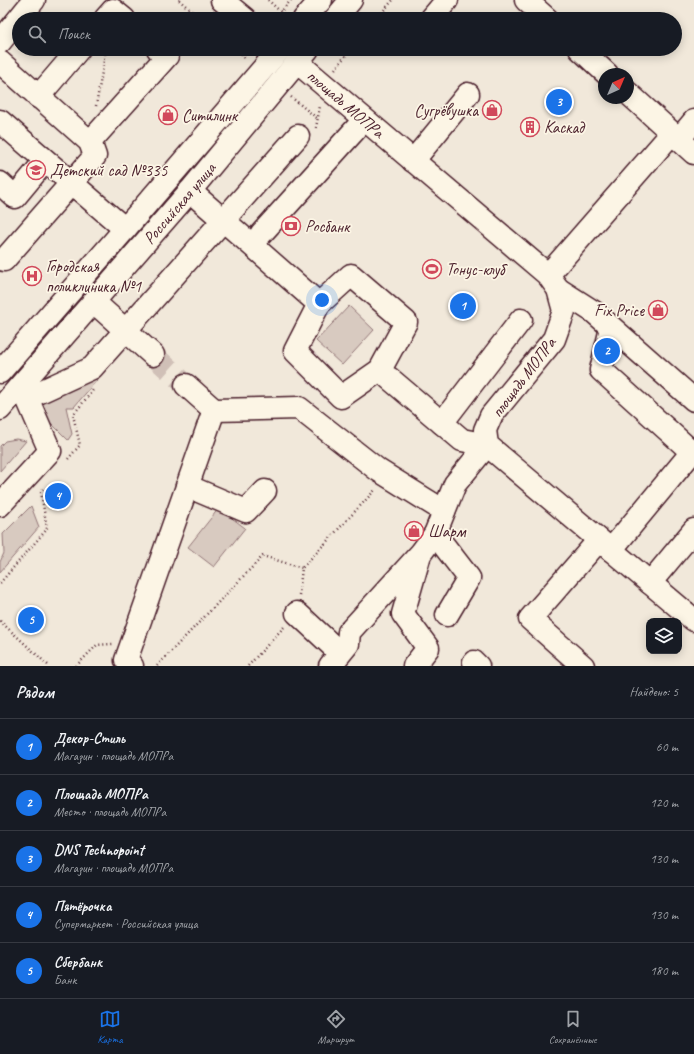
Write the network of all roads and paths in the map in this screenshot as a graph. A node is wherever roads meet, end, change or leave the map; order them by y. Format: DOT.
graph roads {
  1 [pos="34,0"];
  2 [pos="179,0"];
  3 [pos="222,0"];
  4 [pos="268,0"];
  5 [pos="291,0"];
  6 [pos="321,0"];
  7 [pos="351,0"];
  8 [pos="393,0"];
  9 [pos="447,0"];
  10 [pos="526,0"];
  11 [pos="24,12"];
  12 [pos="193,12"];
  13 [pos="237,12"];
  14 [pos="281,12"];
  15 [pos="310,12"];
  16 [pos="341,12"];
  17 [pos="382,12"];
  18 [pos="437,12"];
  19 [pos="539,12"];
  20 [pos="12,27"];
  21 [pos="0,42"];
  22 [pos="73,56"];
  23 [pos="105,56"];
  24 [pos="167,56"];
  25 [pos="287,56"];
  26 [pos="288,56"];
  27 [pos="295,56"];
  28 [pos="346,56"];
  29 [pos="588,56"];
  30 [pos="0,62"];
  31 [pos="601,68"];
  32 [pos="323,85"];
  33 [pos="468,94"];
  34 [pos="38,97"];
  35 [pos="634,98"];
  36 [pos="96,111"];
  37 [pos="364,120"];
  38 [pos="0,121"];
  39 [pos="694,121"];
  40 [pos="306,135"];
  41 [pos="90,142"];
  42 [pos="682,142"];
  43 [pos="46,161"];
  44 [pos="414,161"];
  45 [pos="0,183"];
  46 [pos="71,184"];
  47 [pos="190,191"];
  48 [pos="224,220"];
  49 [pos="125,229"];
  50 [pos="261,234"];
  51 [pos="4,260"];
  52 [pos="553,282"];
  53 [pos="94,302"];
  54 [pos="319,304"];
  55 [pos="521,320"];
  56 [pos="611,328"];
  57 [pos="126,330"];
  58 [pos="153,355"];
  59 [pos="0,371"];
  60 [pos="389,378"];
  61 [pos="186,385"];
  62 [pos="95,387"];
  63 [pos="22,394"];
  64 [pos="694,400"];
  65 [pos="0,409"];
  66 [pos="214,410"];
  67 [pos="442,423"];
  68 [pos="487,445"];
  69 [pos="693,450"];
  70 [pos="65,463"];
  71 [pos="388,476"];
  72 [pos="46,486"];
  73 [pos="187,486"];
  74 [pos="265,491"];
  75 [pos="0,505"];
  76 [pos="444,511"];
  77 [pos="694,530"];
  78 [pos="435,534"];
  79 [pos="605,545"];
  80 [pos="421,552"];
  81 [pos="302,568"];
  82 [pos="0,583"];
  83 [pos="650,583"];
  84 [pos="297,613"];
  85 [pos="447,615"];
  86 [pos="694,620"];
  87 [pos="0,621"];
  88 [pos="97,645"];
  89 [pos="335,660"];
  90 [pos="49,666"];
  91 [pos="76,666"];
  92 [pos="132,666"];
  93 [pos="157,666"];
  94 [pos="248,666"];
  95 [pos="414,666"];
  96 [pos="584,666"];
  1 -- 11 [label="main road"];
  2 -- 12 [label="path"];
  3 -- 13 [label="main road"];
  4 -- 14 [label="path"];
  5 -- 14 [label="path"];
  6 -- 15 [label="main road"];
  7 -- 16 [label="main road"];
  8 -- 17 [label="path"];
  9 -- 18 [label="main road"];
  10 -- 19 [label="main road"];
  20 -- 21 [label="main road"];
  22 -- 34 [label="main road"];
  23 -- 36 [label="path"];
  24 -- 41 [label="main road"];
  25 -- 49 [label="main road, Российская улица"];
  26 -- 47 [label="main road, Российская улица"];
  27 -- 32 [label="main road, площадь МОПРа"];
  28 -- 32 [label="path"];
  29 -- 31 [label="main road"];
  30 -- 34 [label="main road"];
  32 -- 37 [label="main road, площадь МОПРа"];
  32 -- 40 [label="path"];
  33 -- 44 [label="main road"];
  34 -- 41 [label="main road"];
  35 -- 42 [label="main road"];
  37 -- 44 [label="main road, площадь МОПРа"];
  37 -- 50 [label="main road"];
  38 -- 43 [label="main road"];
  39 -- 42 [label="main road"];
  40 -- 48 [label="main road"];
  41 -- 46 [label="main road"];
  42 -- 52 [label="main road"];
  43 -- 45 [label="main road"];
  43 -- 46 [label="main road"];
  44 -- 52 [label="main road, площадь МОПРа"];
  46 -- 49 [label="main road"];
  46 -- 51 [label="main road"];
  47 -- 48 [label="main road"];
  47 -- 53 [label="main road, Российская улица"];
  48 -- 54 [label="main road"];
  48 -- 57 [label="main road"];
  49 -- 59 [label="main road, Российская улица"];
  52 -- 56 [label="main road"];
  52 -- 68 [label="main road, площадь МОПРа"];
  53 -- 57 [label="main road"];
  53 -- 63 [label="main road, Российская улица"];
  54 -- 54 [label="main road"];
  55 -- 67 [label="main road"];
  56 -- 64 [label="main road"];
  56 -- 69 [label="main road"];
  57 -- 58 [label="main road"];
  57 -- 63 [label="main road"];
  60 -- 67 [label="main road"];
  61 -- 66 [label="main road"];
  62 -- 70 [label="path"];
  63 -- 65 [label="main road, Российская улица"];
  63 -- 75 [label="main road"];
  66 -- 71 [label="main road"];
  66 -- 73 [label="main road"];
  67 -- 68 [label="main road"];
  68 -- 76 [label="main road"];
  68 -- 79 [label="main road"];
  69 -- 79 [label="main road"];
  71 -- 76 [label="main road"];
  71 -- 81 [label="path"];
  72 -- 82 [label="path"];
  73 -- 74 [label="main road"];
  73 -- 92 [label="main road"];
  76 -- 78 [label="main road"];
  77 -- 83 [label="main road"];
  78 -- 80 [label="main road"];
  78 -- 85 [label="main road"];
  79 -- 83 [label="main road"];
  79 -- 96 [label="main road"];
  80 -- 89 [label="main road"];
  80 -- 95 [label="main road"];
  81 -- 84 [label="path"];
  81 -- 93 [label="path"];
  83 -- 86 [label="main road"];
  84 -- 89 [label="main road"];
  84 -- 94 [label="path"];
  87 -- 90 [label="path"];
  88 -- 91 [label="path"];
}
